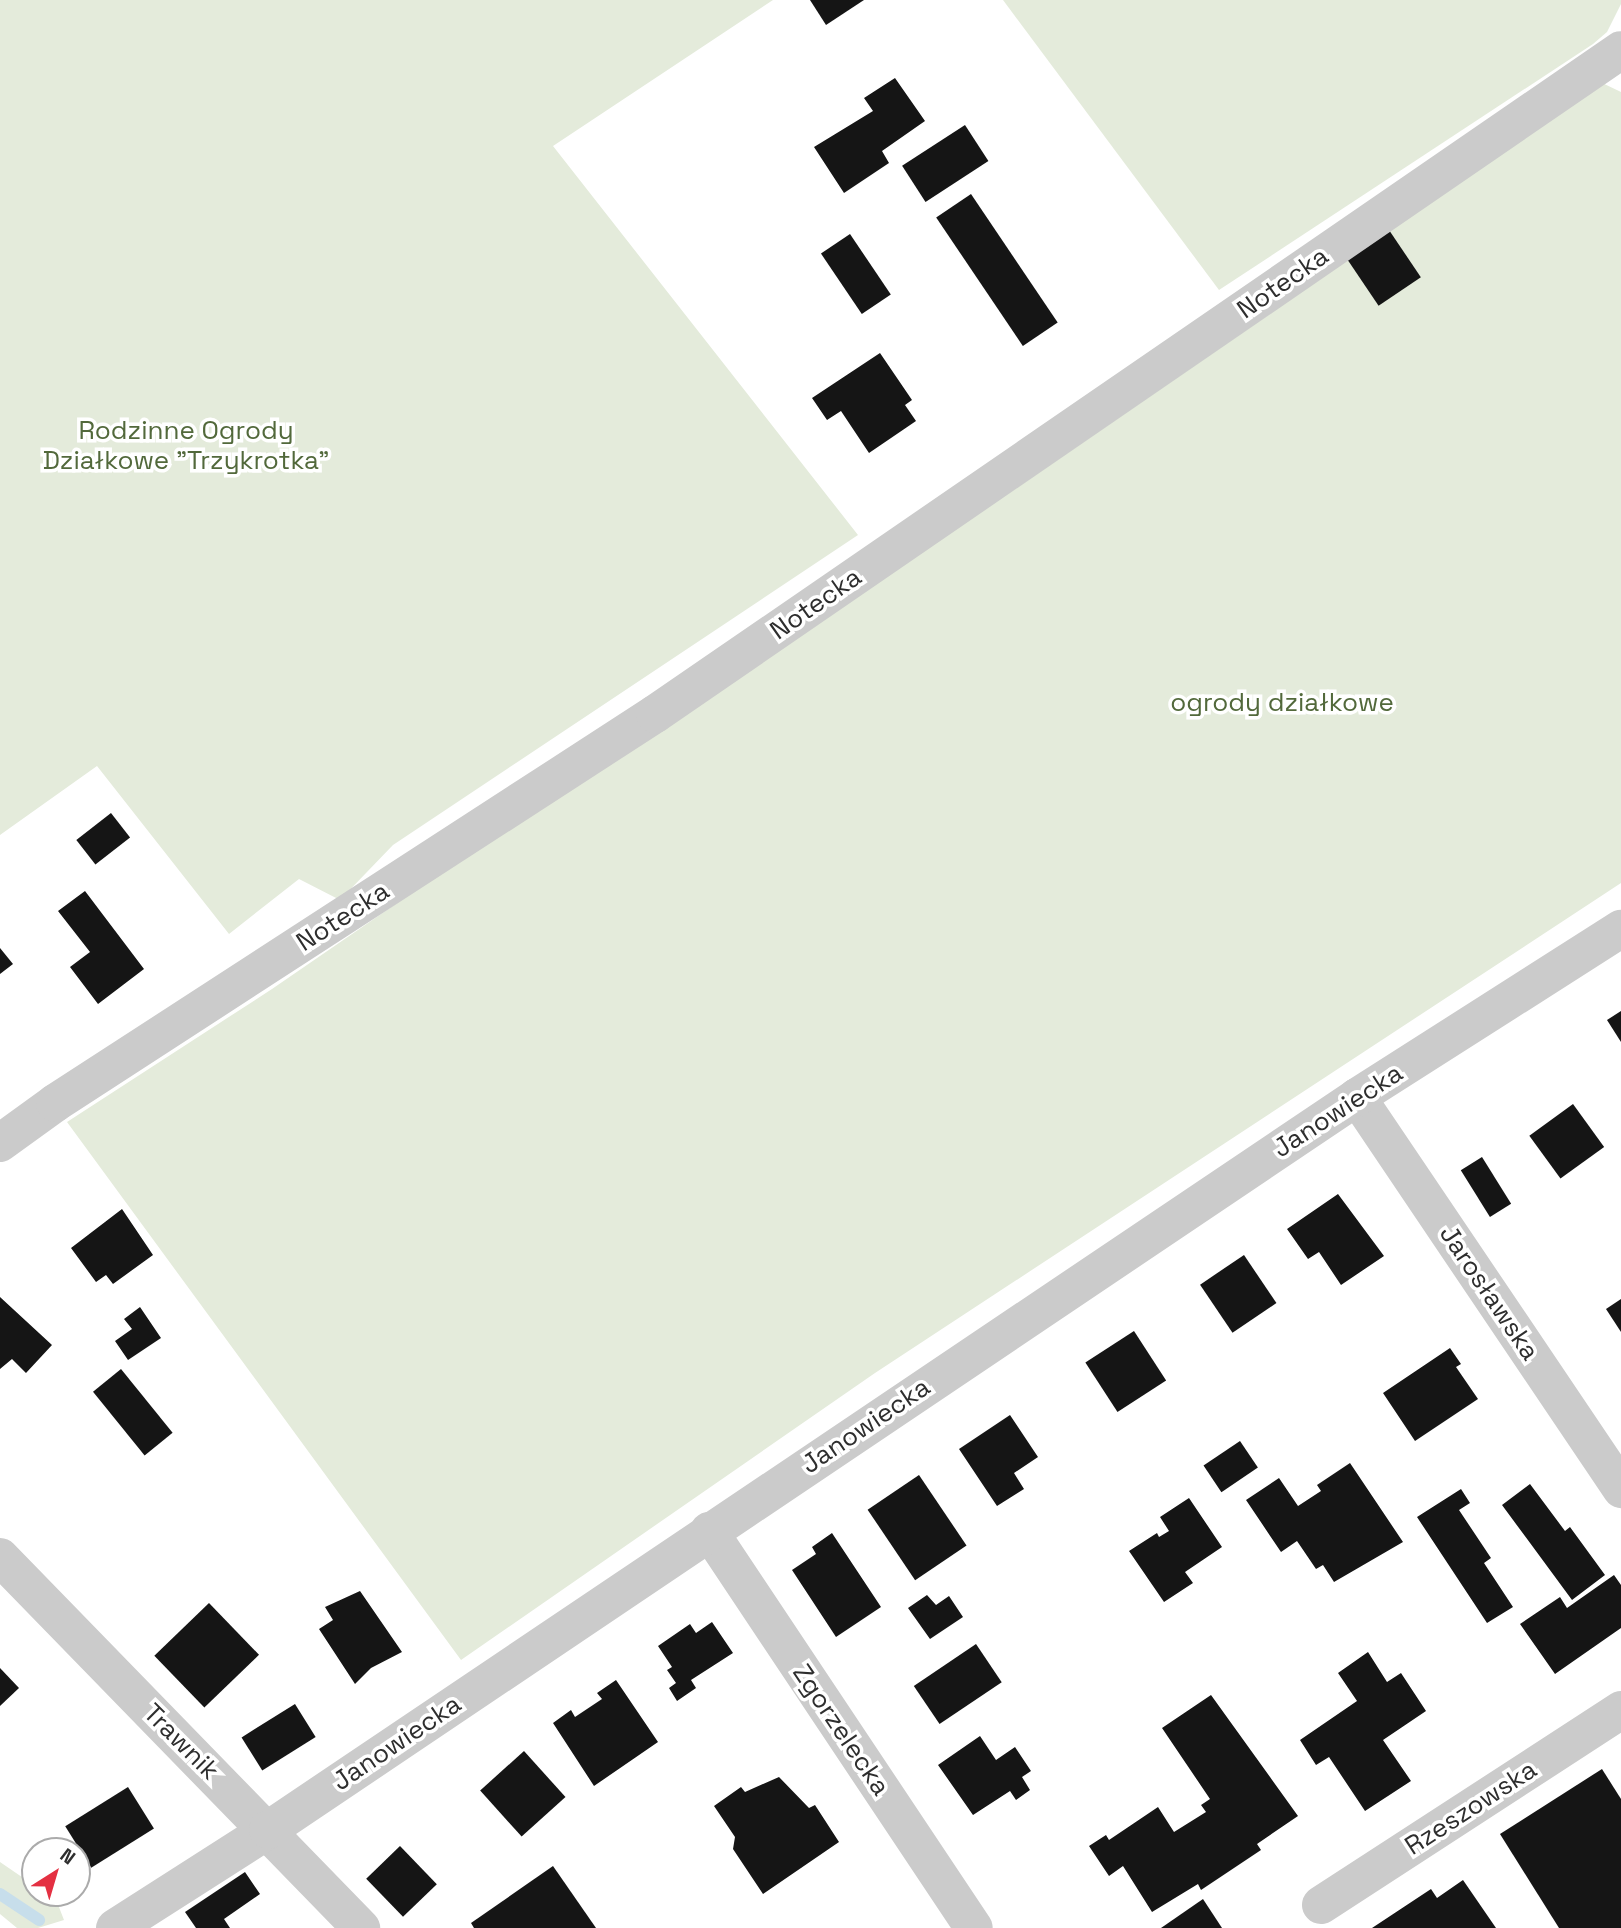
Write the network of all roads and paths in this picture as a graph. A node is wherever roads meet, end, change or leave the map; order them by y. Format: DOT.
graph roads {
  1 [pos="1621,50"];
  2 [pos="1621,929"];
  3 [pos="1357,1097"];
  4 [pos="0,1143"];
  5 [pos="1621,1489"];
  6 [pos="709,1531"];
  7 [pos="0,1557"];
  8 [pos="1621,1710"];
  9 [pos="268,1830"];
  10 [pos="1321,1905"];
  11 [pos="115,1928"];
  12 [pos="361,1928"];
  13 [pos="974,1928"];
  1 -- 4 [label="street, Notecka"];
  2 -- 3 [label="street, Janowiecka"];
  3 -- 5 [label="street, Jarosławska"];
  3 -- 6 [label="street, Janowiecka"];
  6 -- 9 [label="street, Janowiecka"];
  6 -- 13 [label="street, Zgorzelecka"];
  7 -- 9 [label="street, Trawnik"];
  8 -- 10 [label="street, Rzeszowska"];
  9 -- 11 [label="street, Janowiecka"];
  9 -- 12 [label="street, Trawnik"];
}
